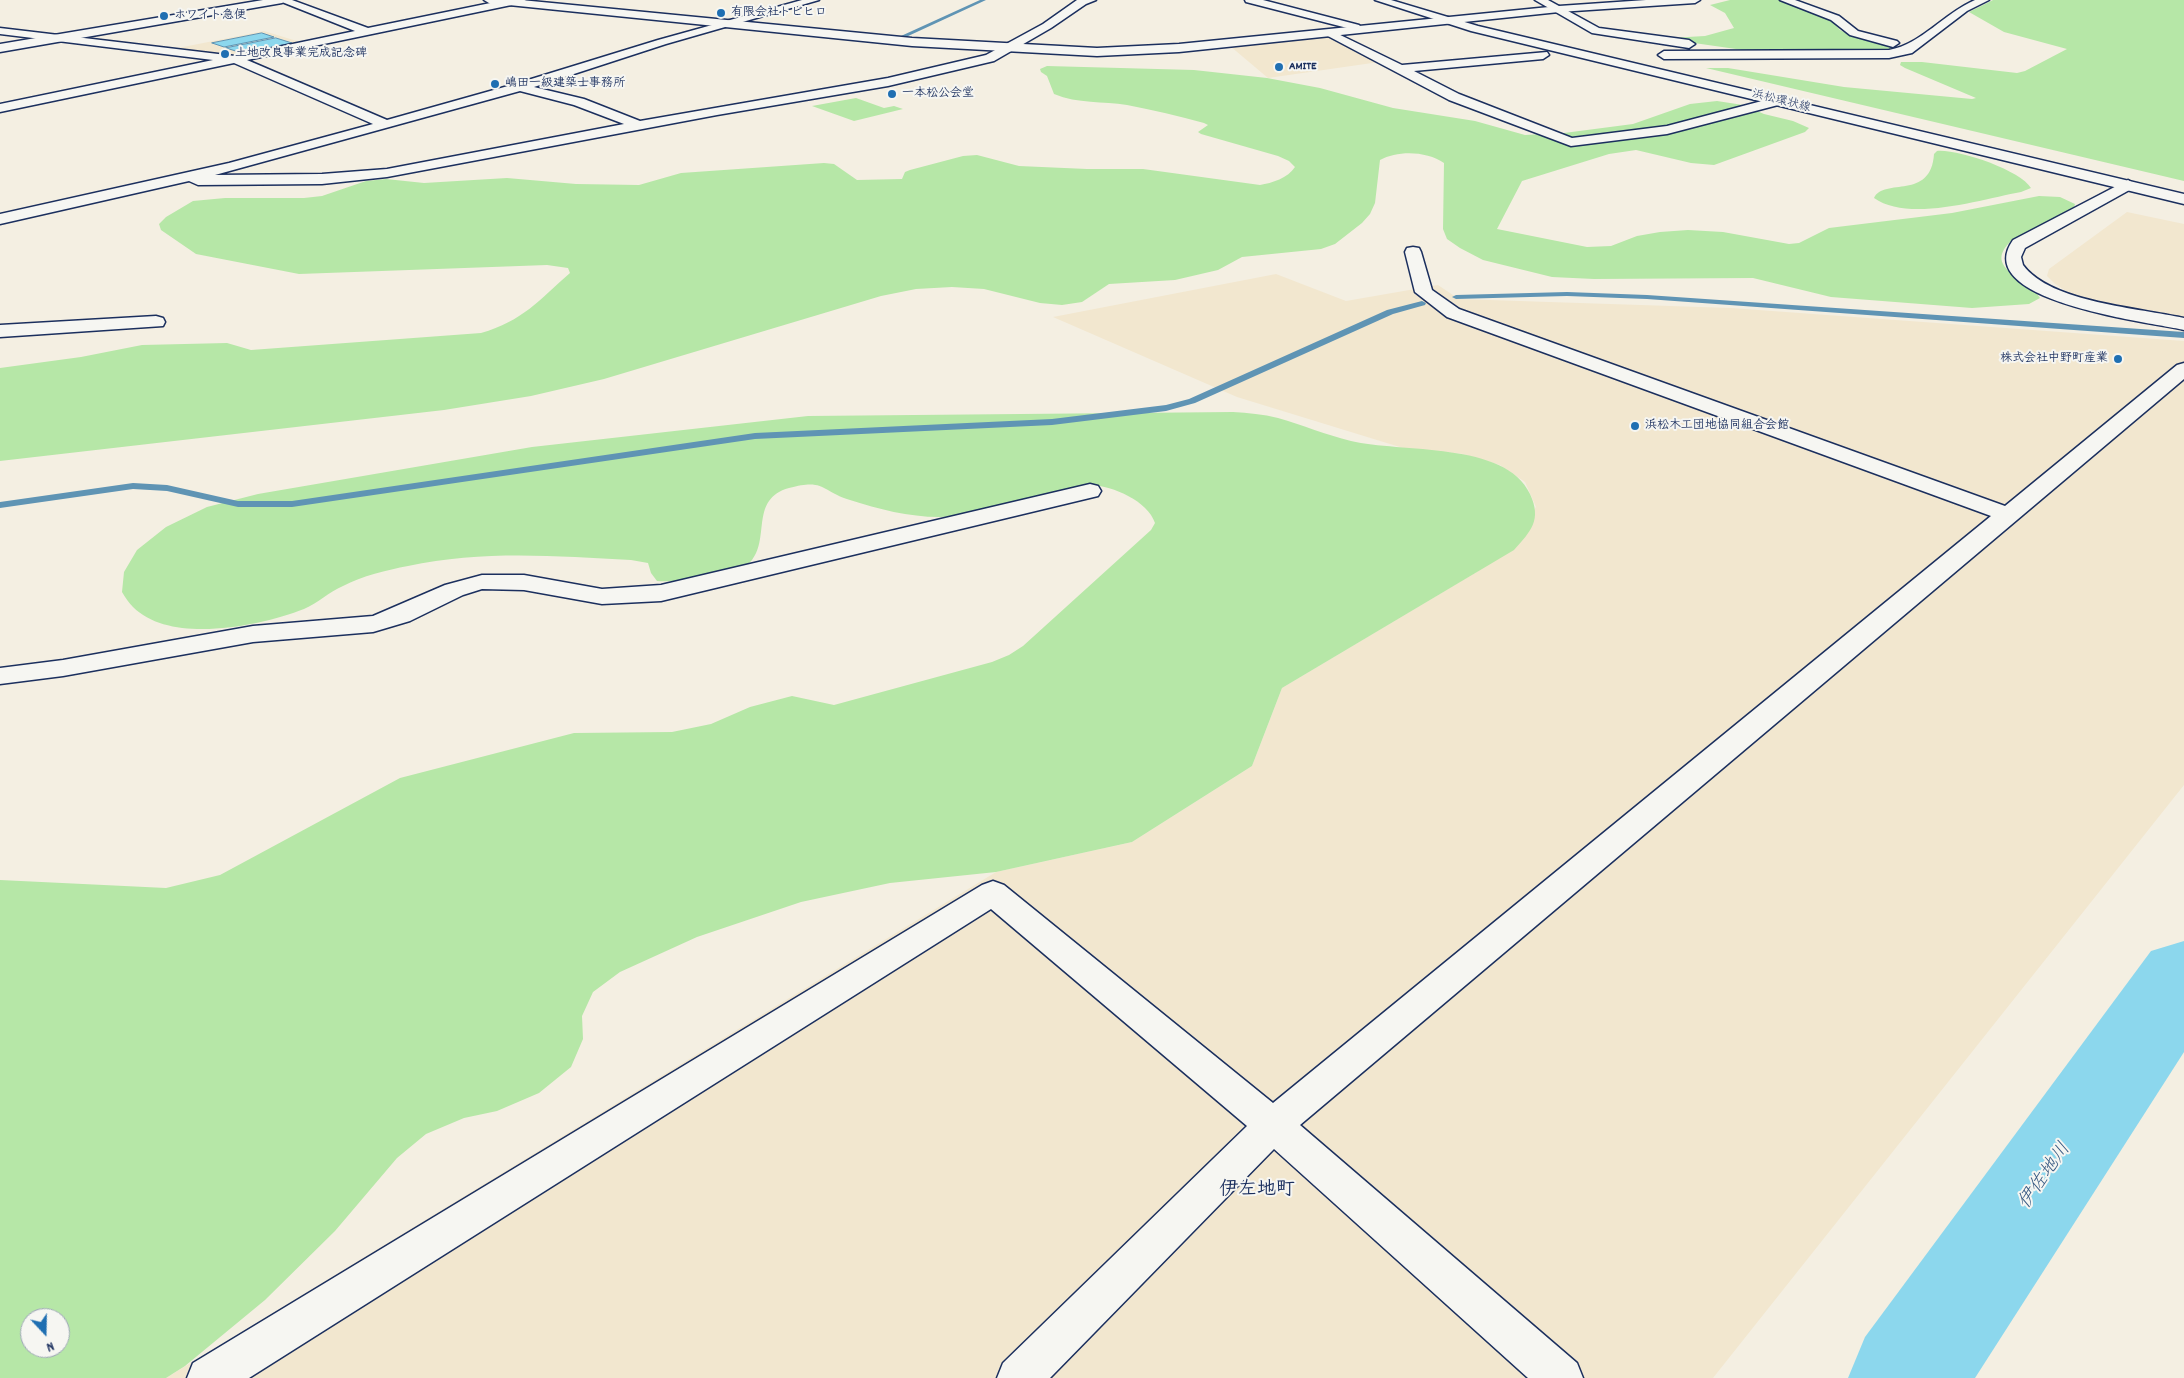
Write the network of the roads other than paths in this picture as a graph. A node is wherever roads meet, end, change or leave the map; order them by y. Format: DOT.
graph roads {
  1 [pos="282,0"];
  2 [pos="489,0"];
  3 [pos="814,0"];
  4 [pos="1091,0"];
  5 [pos="1250,0"];
  6 [pos="1380,0"];
  7 [pos="1404,0"];
  8 [pos="1540,0"];
  9 [pos="1695,0"];
  10 [pos="1785,0"];
  11 [pos="1984,0"];
  12 [pos="516,1"];
  13 [pos="1558,9"];
  14 [pos="1466,19"];
  15 [pos="1445,21"];
  16 [pos="726,25"];
  17 [pos="1360,30"];
  18 [pos="0,31"];
  19 [pos="368,32"];
  20 [pos="1330,33"];
  21 [pos="64,37"];
  22 [pos="1912,47"];
  23 [pos="0,48"];
  24 [pos="1009,48"];
  25 [pos="1747,54"];
  26 [pos="1543,55"];
  27 [pos="1664,55"];
  28 [pos="234,60"];
  29 [pos="1400,69"];
  30 [pos="520,87"];
  31 [pos="1778,101"];
  32 [pos="0,108"];
  33 [pos="386,124"];
  34 [pos="640,126"];
  35 [pos="192,177"];
  36 [pos="2128,185"];
  37 [pos="2184,190"];
  38 [pos="2184,199"];
  39 [pos="0,219"];
  40 [pos="1413,252"];
  41 [pos="156,322"];
  42 [pos="2184,324"];
  43 [pos="0,331"];
  44 [pos="2184,369"];
  45 [pos="1090,491"];
  46 [pos="2009,514"];
  47 [pos="0,676"];
  48 [pos="1273,1125"];
  49 [pos="209,1378"];
  50 [pos="1020,1378"];
  51 [pos="1561,1378"];
  1 -- 19 [label="street"];
  1 -- 21 [label="street"];
  2 -- 12 [label="street"];
  3 -- 16 [label="street"];
  4 -- 24 [label="street"];
  5 -- 17 [label="street"];
  6 -- 15 [label="street, 浜松環状線"];
  7 -- 14 [label="street, 浜松環状線"];
  8 -- 13 [label="street"];
  9 -- 13 [label="street"];
  10 -- 22 [label="street"];
  11 -- 22 [label="street"];
  12 -- 16 [label="street"];
  12 -- 19 [label="street"];
  13 -- 14 [label="street"];
  13 -- 25 [label="street"];
  14 -- 15 [label="street"];
  14 -- 37 [label="street, 浜松環状線"];
  15 -- 17 [label="street"];
  15 -- 31 [label="street, 浜松環状線"];
  16 -- 24 [label="street"];
  16 -- 30 [label="street"];
  17 -- 20 [label="street"];
  18 -- 21 [label="street"];
  19 -- 28 [label="street"];
  20 -- 24 [label="street"];
  20 -- 29 [label="street"];
  21 -- 23 [label="street"];
  21 -- 28 [label="street"];
  22 -- 25 [label="street"];
  24 -- 34 [label="street"];
  25 -- 27 [label="street"];
  26 -- 29 [label="street"];
  28 -- 32 [label="street"];
  28 -- 33 [label="street"];
  29 -- 31 [label="street"];
  30 -- 33 [label="street"];
  30 -- 34 [label="street"];
  31 -- 36 [label="street, 浜松環状線"];
  33 -- 35 [label="street"];
  34 -- 35 [label="street"];
  35 -- 39 [label="street"];
  36 -- 38 [label="street, 浜松環状線"];
  36 -- 42 [label="street"];
  40 -- 46 [label="street"];
  41 -- 43 [label="street"];
  44 -- 46 [label="street"];
  45 -- 47 [label="street"];
  46 -- 48 [label="street"];
  48 -- 49 [label="street"];
  48 -- 50 [label="street"];
  48 -- 51 [label="street"];
}
